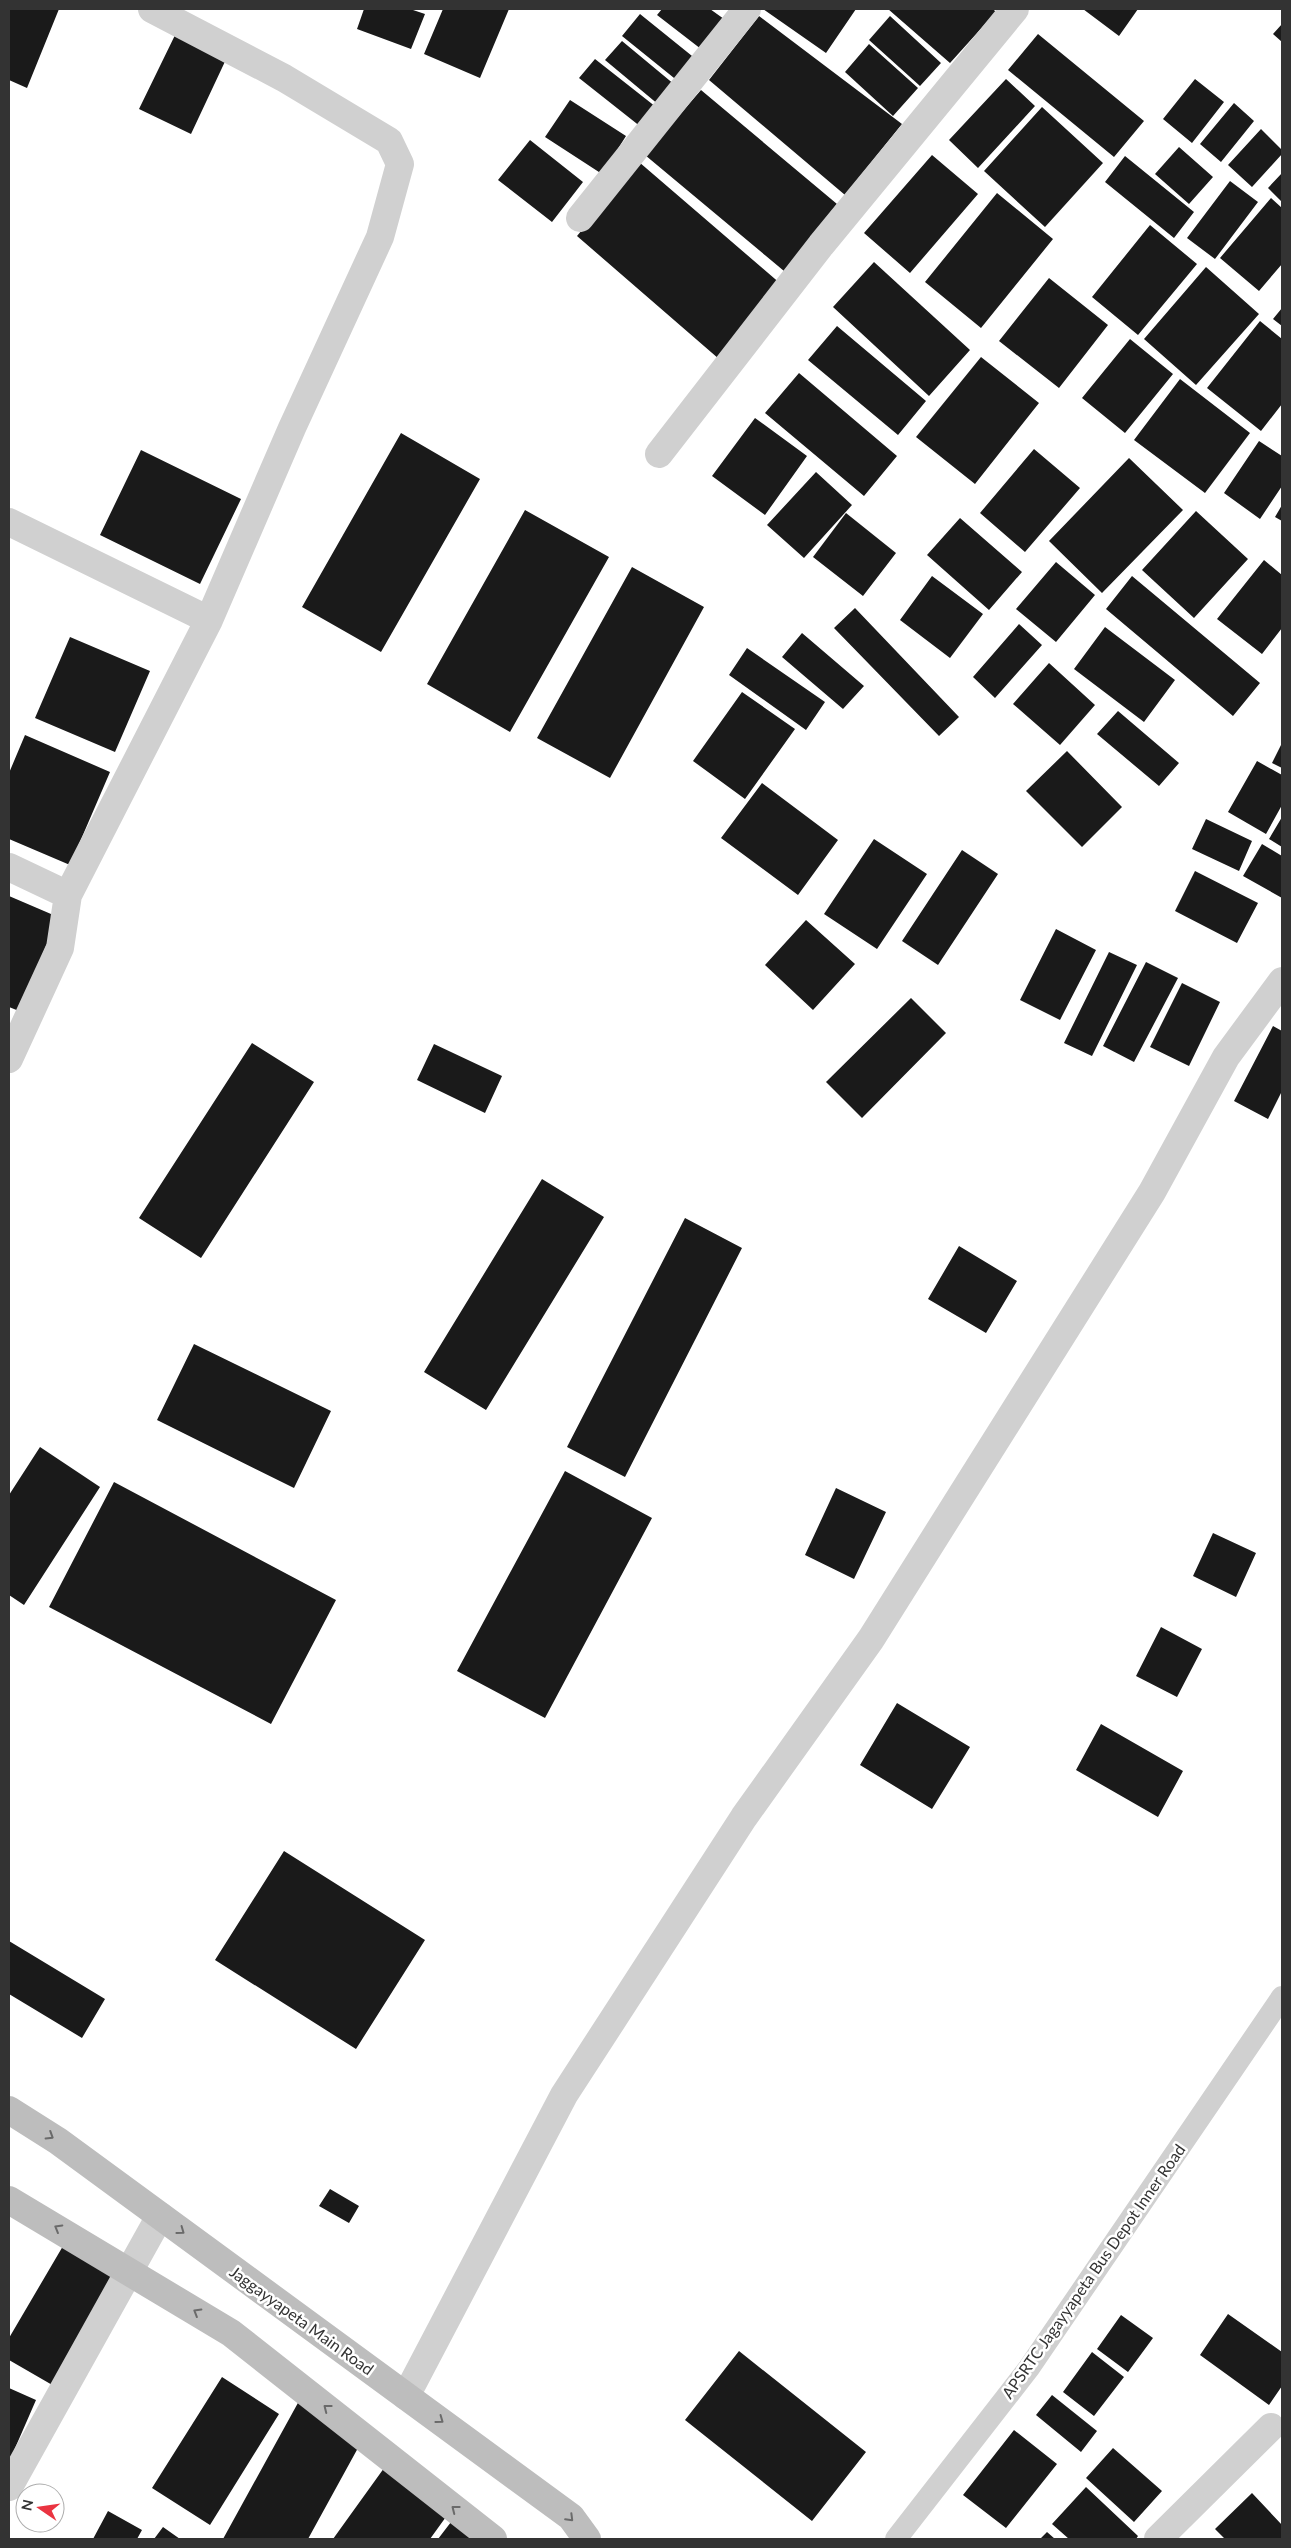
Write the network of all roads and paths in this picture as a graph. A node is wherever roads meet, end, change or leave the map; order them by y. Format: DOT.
graph roads {
  1 [pos="152,9"];
  2 [pos="747,9"];
  3 [pos="1015,9"];
  4 [pos="580,218"];
  5 [pos="659,454"];
  6 [pos="9,522"];
  7 [pos="210,620"];
  8 [pos="9,868"];
  9 [pos="68,896"];
  10 [pos="1282,981"];
  11 [pos="9,1059"];
  12 [pos="1282,1998"];
  13 [pos="9,2111"];
  14 [pos="9,2200"];
  15 [pos="160,2216"];
  16 [pos="130,2271"];
  17 [pos="406,2396"];
  18 [pos="1271,2427"];
  19 [pos="9,2487"];
  20 [pos="493,2539"];
  21 [pos="587,2539"];
  22 [pos="896,2539"];
  23 [pos="1158,2539"];
  1 -- 7 [label="street"];
  2 -- 4 [label="street"];
  3 -- 5 [label="street"];
  6 -- 7 [label="street"];
  7 -- 9 [label="street"];
  8 -- 9 [label="street"];
  9 -- 11 [label="street"];
  10 -- 17 [label="street"];
  12 -- 22 [label="lane, APSRTC Jagayyapeta Bus Depot Inner Road"];
  13 -- 15 [label="main road, Jaggayyapeta Main Road, one-way"];
  16 -- 14 [label="main road, one-way"];
  15 -- 16 [label="street"];
  15 -- 17 [label="main road, Jaggayyapeta Main Road, one-way"];
  16 -- 19 [label="street"];
  20 -- 16 [label="main road, one-way"];
  17 -- 21 [label="main road, Jaggayyapeta Main Road, one-way"];
  18 -- 23 [label="street"];
}
